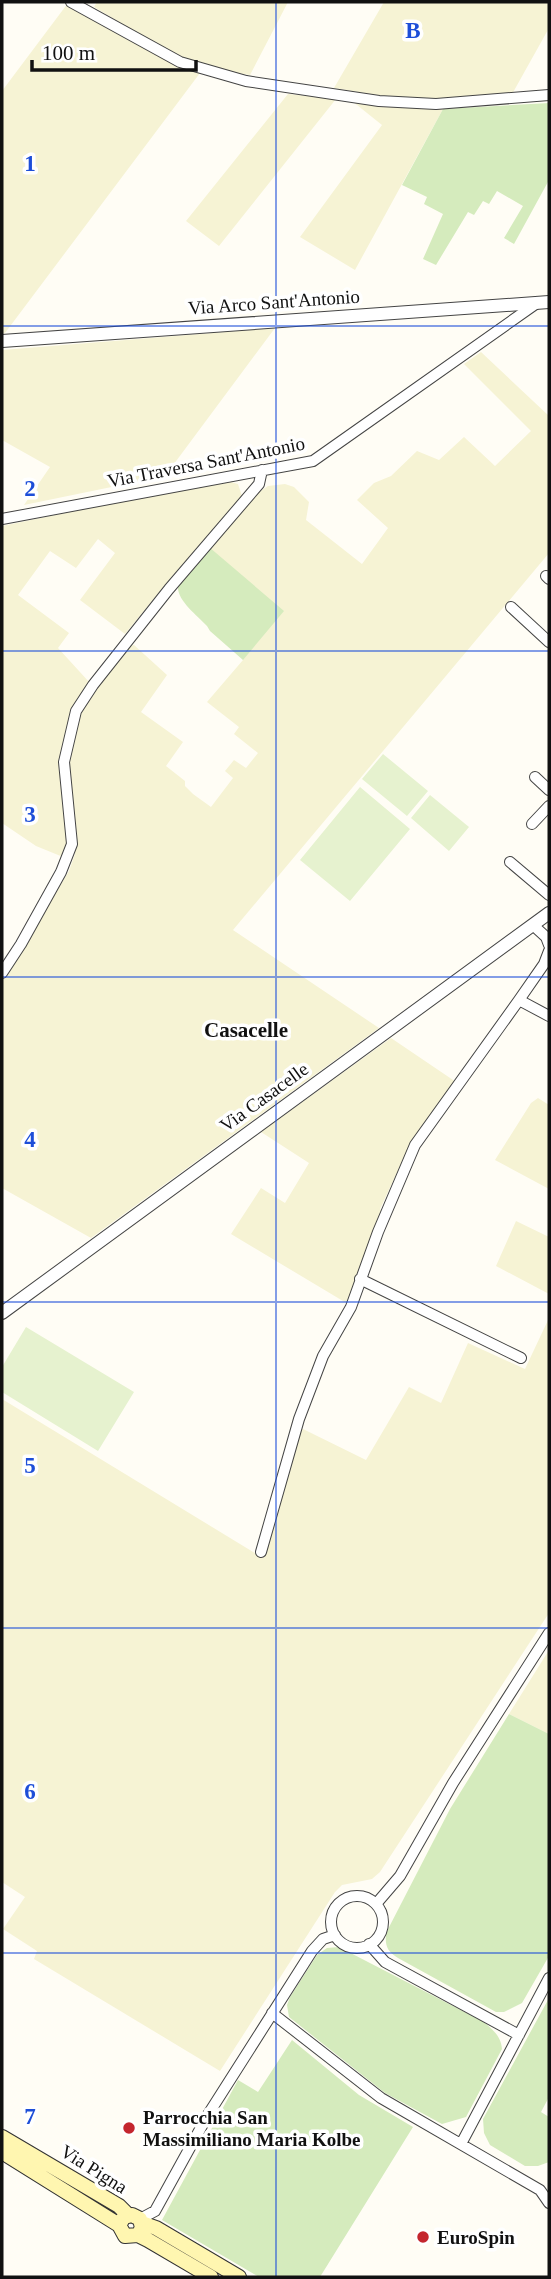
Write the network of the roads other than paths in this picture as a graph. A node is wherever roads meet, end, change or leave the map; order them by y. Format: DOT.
graph roads {
  1 [pos="71,2"];
  2 [pos="87,6"];
  3 [pos="549,94"];
  4 [pos="543,302"];
  5 [pos="2,341"];
  6 [pos="262,470"];
  7 [pos="2,519"];
  8 [pos="511,607"];
  9 [pos="549,642"];
  10 [pos="535,777"];
  11 [pos="549,790"];
  12 [pos="549,806"];
  13 [pos="532,824"];
  14 [pos="510,862"];
  15 [pos="549,895"];
  16 [pos="549,913"];
  17 [pos="534,926"];
  18 [pos="549,945"];
  19 [pos="549,951"];
  20 [pos="2,973"];
  21 [pos="519,1000"];
  22 [pos="549,1016"];
  23 [pos="360,1279"];
  24 [pos="2,1313"];
  25 [pos="521,1358"];
  26 [pos="261,1552"];
  27 [pos="549,1633"];
  28 [pos="376,1904"];
  29 [pos="335,1934"];
  30 [pos="369,1944"];
  31 [pos="549,1978"];
  32 [pos="272,2013"];
  33 [pos="519,2035"];
  34 [pos="2,2137"];
  35 [pos="461,2144"];
  36 [pos="2,2152"];
  37 [pos="545,2187"];
  38 [pos="549,2203"];
  39 [pos="133,2224"];
  40 [pos="211,2277"];
  41 [pos="239,2277"];
  1 -- 2 [label="street"];
  2 -- 3 [label="street"];
  4 -- 5 [label="street, Via Arco Sant'Antonio"];
  4 -- 6 [label="street, Via Traversa Sant'Antonio"];
  6 -- 7 [label="street, Via Traversa Sant'Antonio"];
  6 -- 20 [label="street"];
  8 -- 9 [label="street"];
  10 -- 11 [label="street"];
  12 -- 13 [label="street"];
  14 -- 15 [label="street"];
  16 -- 17 [label="street, Via Casacelle"];
  17 -- 18 [label="street"];
  17 -- 24 [label="street, Via Casacelle"];
  19 -- 21 [label="street"];
  21 -- 22 [label="street"];
  21 -- 23 [label="street"];
  23 -- 25 [label="street"];
  23 -- 26 [label="street"];
  27 -- 28 [label="street"];
  28 -- 29 [label="street"];
  28 -- 30 [label="street"];
  29 -- 30 [label="street"];
  29 -- 32 [label="street"];
  30 -- 33 [label="street"];
  31 -- 33 [label="street"];
  32 -- 35 [label="street"];
  32 -- 39 [label="street"];
  33 -- 35 [label="street"];
  34 -- 39 [label="main road, Via Pigna"];
  35 -- 37 [label="street"];
  36 -- 39 [label="main road"];
  37 -- 38 [label="street"];
  39 -- 40 [label="main road"];
  39 -- 41 [label="main road, Via Pigna"];
}
